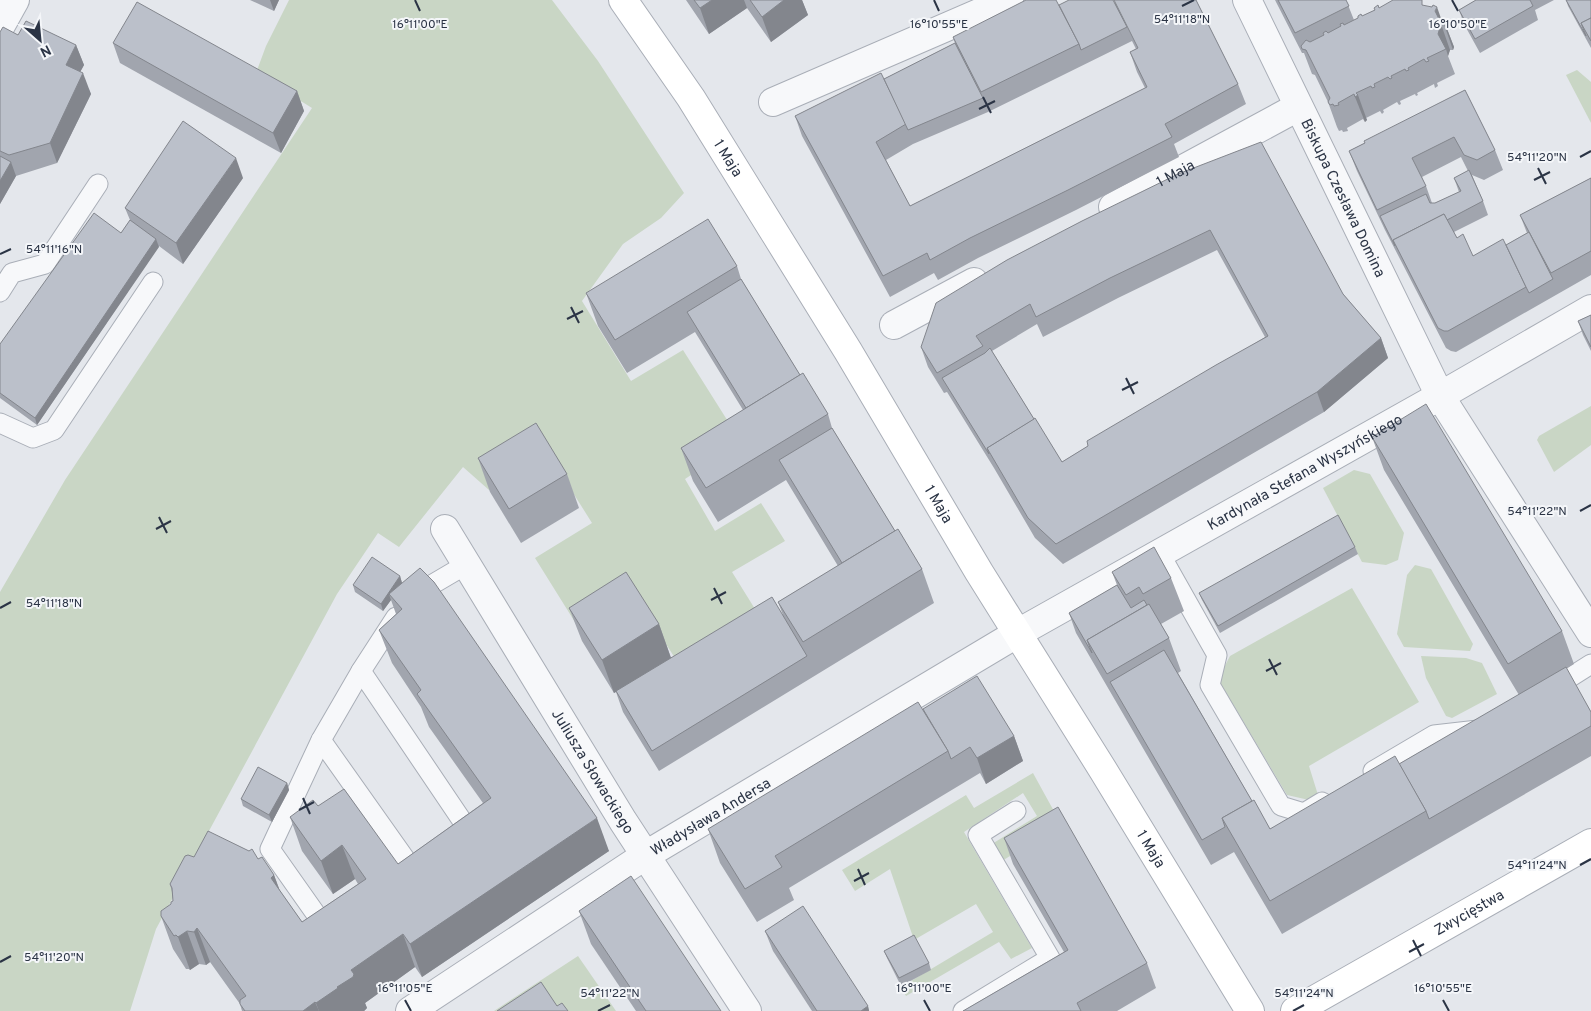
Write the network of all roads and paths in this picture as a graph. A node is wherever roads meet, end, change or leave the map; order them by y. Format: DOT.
graph roads {
  1 [pos="15,0"];
  2 [pos="623,0"];
  3 [pos="1009,0"];
  4 [pos="1247,0"];
  5 [pos="0,27"];
  6 [pos="772,102"];
  7 [pos="1298,107"];
  8 [pos="98,184"];
  9 [pos="1088,221"];
  10 [pos="1000,268"];
  11 [pos="153,282"];
  12 [pos="0,292"];
  13 [pos="1591,309"];
  14 [pos="894,326"];
  15 [pos="1440,396"];
  16 [pos="0,424"];
  17 [pos="445,529"];
  18 [pos="1160,554"];
  19 [pos="467,564"];
  20 [pos="1018,633"];
  21 [pos="1591,634"];
  22 [pos="1591,664"];
  23 [pos="361,671"];
  24 [pos="1533,700"];
  25 [pos="1494,724"];
  26 [pos="320,740"];
  27 [pos="1361,779"];
  28 [pos="1336,793"];
  29 [pos="1016,811"];
  30 [pos="469,831"];
  31 [pos="1591,843"];
  32 [pos="646,855"];
  33 [pos="413,870"];
  34 [pos="325,927"];
  35 [pos="410,1011"];
  36 [pos="747,1011"];
  37 [pos="963,1011"];
  38 [pos="1250,1011"];
  39 [pos="1295,1011"];
  1 -- 5 [label="street"];
  2 -- 20 [label="street, 1 Maja"];
  3 -- 6 [label="street"];
  4 -- 7 [label="street, Biskupa Czesława Domina"];
  7 -- 9 [label="street, 1 Maja"];
  7 -- 15 [label="street, Biskupa Czesława Domina"];
  8 -- 12 [label="lane"];
  10 -- 14 [label="street"];
  11 -- 16 [label="lane"];
  13 -- 15 [label="street, Kardynała Stefana Wyszyńskiego"];
  15 -- 18 [label="street, Kardynała Stefana Wyszyńskiego"];
  15 -- 21 [label="street, Biskupa Czesława Domina"];
  17 -- 19 [label="street, Juliusza Słowackiego"];
  18 -- 20 [label="street, Kardynała Stefana Wyszyńskiego"];
  18 -- 28 [label="lane"];
  19 -- 23 [label="lane"];
  19 -- 32 [label="street, Juliusza Słowackiego"];
  20 -- 32 [label="street, Władysława Andersa"];
  20 -- 38 [label="street, 1 Maja"];
  22 -- 24 [label="lane"];
  23 -- 26 [label="lane"];
  23 -- 30 [label="lane"];
  25 -- 27 [label="lane"];
  26 -- 33 [label="lane"];
  26 -- 34 [label="lane"];
  29 -- 37 [label="lane"];
  31 -- 39 [label="street, Zwycięstwa"];
  32 -- 35 [label="street, Władysława Andersa"];
  32 -- 36 [label="street, Juliusza Słowackiego"];
}
